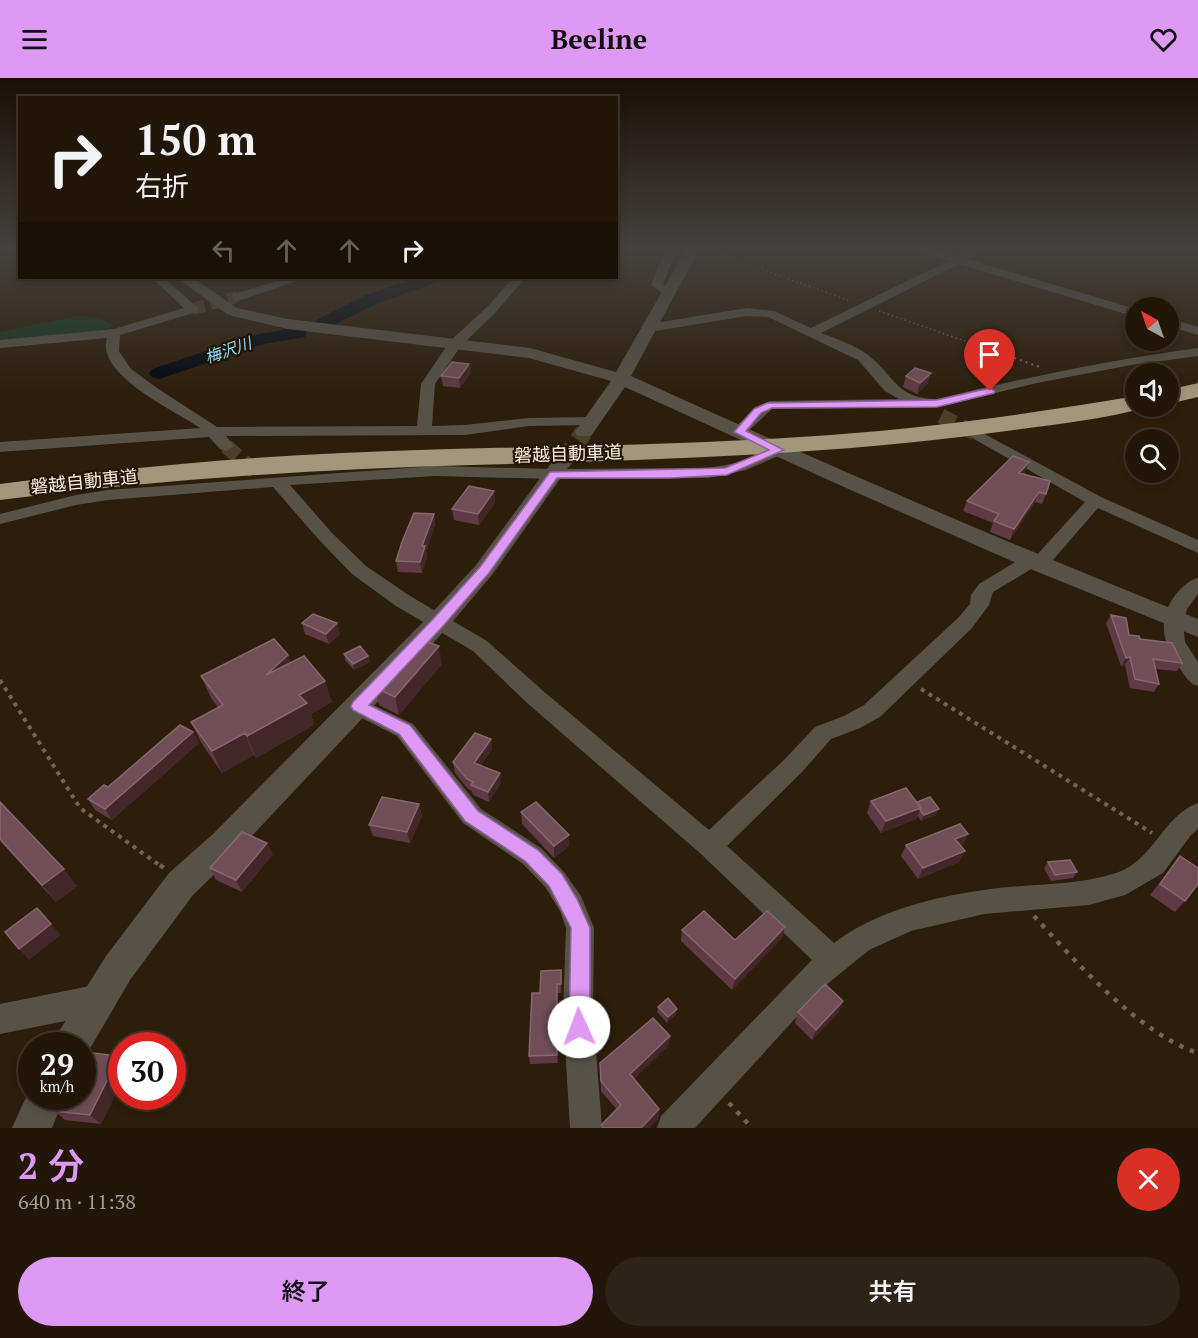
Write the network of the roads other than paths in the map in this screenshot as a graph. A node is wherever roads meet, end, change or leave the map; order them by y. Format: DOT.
graph roads {
  1 [pos="179,297"];
  2 [pos="211,297"];
  3 [pos="502,297"];
  4 [pos="665,297"];
  5 [pos="883,297"];
  6 [pos="1082,297"];
  7 [pos="1125,310"];
  8 [pos="1179,325"];
  9 [pos="649,328"];
  10 [pos="1198,331"];
  11 [pos="813,332"];
  12 [pos="115,333"];
  13 [pos="0,344"];
  14 [pos="455,344"];
  15 [pos="1198,352"];
  16 [pos="620,378"];
  17 [pos="1198,379"];
  18 [pos="1179,383"];
  19 [pos="1198,390"];
  20 [pos="1125,394"];
  21 [pos="1179,394"];
  22 [pos="919,404"];
  23 [pos="1125,405"];
  24 [pos="941,416"];
  25 [pos="589,427"];
  26 [pos="424,431"];
  27 [pos="212,432"];
  28 [pos="979,436"];
  29 [pos="734,439"];
  30 [pos="784,444"];
  31 [pos="226,446"];
  32 [pos="0,447"];
  33 [pos="558,468"];
  34 [pos="266,480"];
  35 [pos="0,481"];
  36 [pos="0,492"];
  37 [pos="1095,501"];
  38 [pos="0,519"];
  39 [pos="1198,547"];
  40 [pos="1035,562"];
  41 [pos="1198,584"];
  42 [pos="1173,618"];
  43 [pos="439,621"];
  44 [pos="1198,628"];
  45 [pos="1198,678"];
  46 [pos="358,706"];
  47 [pos="1198,814"];
  48 [pos="710,846"];
  49 [pos="833,961"];
  50 [pos="100,999"];
  51 [pos="0,1019"];
  52 [pos="80,1032"];
  53 [pos="40,1110"];
  54 [pos="32,1128"];
  55 [pos="586,1128"];
  56 [pos="674,1128"];
  1 -- 12 [label="street"];
  2 -- 14 [label="street"];
  3 -- 14 [label="street"];
  4 -- 9 [label="street"];
  5 -- 11 [label="street"];
  6 -- 7 [label="street"];
  8 -- 10 [label="street"];
  9 -- 11 [label="street"];
  9 -- 16 [label="street"];
  11 -- 22 [label="street"];
  12 -- 13 [label="street"];
  12 -- 27 [label="street"];
  14 -- 16 [label="street"];
  14 -- 26 [label="street"];
  15 -- 22 [label="street"];
  16 -- 25 [label="street"];
  16 -- 29 [label="street"];
  17 -- 18 [label="highway"];
  19 -- 21 [label="highway"];
  20 -- 30 [label="highway, 磐越自動車道"];
  22 -- 24 [label="street"];
  22 -- 29 [label="street"];
  23 -- 30 [label="highway, 磐越自動車道"];
  25 -- 26 [label="street"];
  26 -- 27 [label="street"];
  27 -- 31 [label="street"];
  27 -- 32 [label="street"];
  28 -- 37 [label="street"];
  29 -- 30 [label="highway, 磐越自動車道"];
  29 -- 35 [label="highway, 磐越自動車道"];
  29 -- 36 [label="highway, 磐越自動車道"];
  30 -- 33 [label="street"];
  30 -- 40 [label="street"];
  33 -- 34 [label="street"];
  33 -- 43 [label="street"];
  34 -- 38 [label="street"];
  34 -- 43 [label="street"];
  37 -- 39 [label="street"];
  37 -- 40 [label="street"];
  40 -- 42 [label="street"];
  40 -- 48 [label="street"];
  41 -- 42 [label="street"];
  42 -- 44 [label="street"];
  42 -- 45 [label="street"];
  43 -- 46 [label="street"];
  43 -- 48 [label="street"];
  46 -- 50 [label="street"];
  46 -- 55 [label="street"];
  47 -- 49 [label="street"];
  48 -- 49 [label="street"];
  49 -- 56 [label="street"];
  50 -- 51 [label="street"];
  50 -- 52 [label="street"];
  53 -- 54 [label="street"];
}
